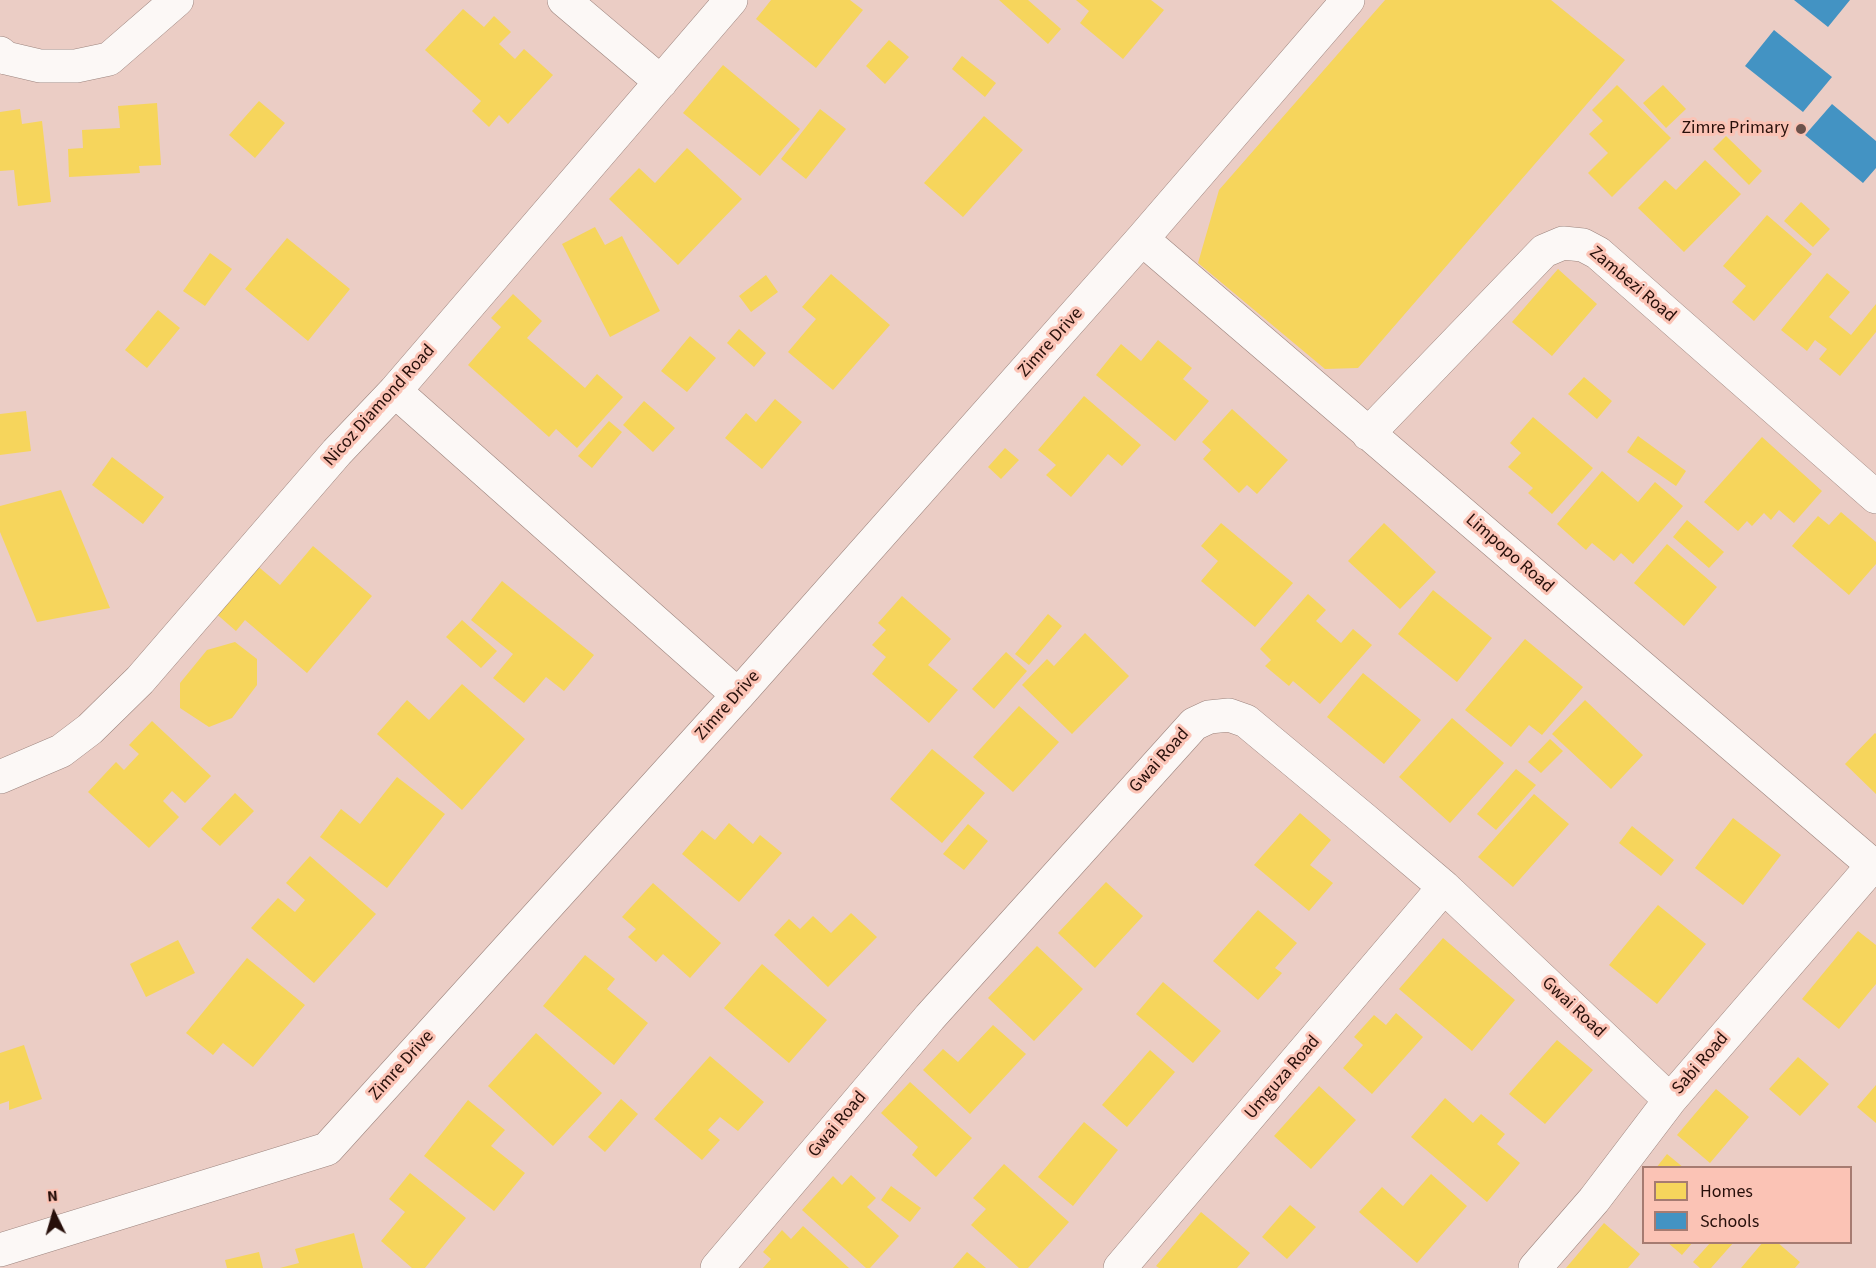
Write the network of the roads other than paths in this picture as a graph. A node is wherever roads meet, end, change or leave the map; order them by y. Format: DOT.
graph roads {
  1 [pos="177,0"];
  2 [pos="564,0"];
  3 [pos="731,0"];
  4 [pos="1348,0"];
  5 [pos="0,53"];
  6 [pos="662,82"];
  7 [pos="1142,239"];
  8 [pos="395,391"];
  9 [pos="1368,434"];
  10 [pos="1876,497"];
  11 [pos="738,695"];
  12 [pos="0,777"];
  13 [pos="1875,867"];
  14 [pos="1444,887"];
  15 [pos="1670,1100"];
  16 [pos="0,1250"];
  17 [pos="717,1268"];
  18 [pos="1120,1268"];
  19 [pos="1535,1268"];
  1 -- 5 [label="street"];
  2 -- 6 [label="street"];
  3 -- 6 [label="street, Nicoz Diamond Road"];
  4 -- 7 [label="street, Zimre Drive"];
  6 -- 8 [label="street, Nicoz Diamond Road"];
  7 -- 9 [label="street, Limpopo Road"];
  7 -- 11 [label="street, Zimre Drive"];
  8 -- 11 [label="street"];
  8 -- 12 [label="street, Nicoz Diamond Road"];
  9 -- 10 [label="street, Zambezi Road"];
  9 -- 13 [label="street, Limpopo Road"];
  11 -- 16 [label="street, Zimre Drive"];
  13 -- 15 [label="street, Sabi Road"];
  14 -- 15 [label="street, Gwai Road"];
  14 -- 17 [label="street, Gwai Road"];
  14 -- 18 [label="street, Umguza Road"];
  15 -- 19 [label="street, Sabi Road"];
}
